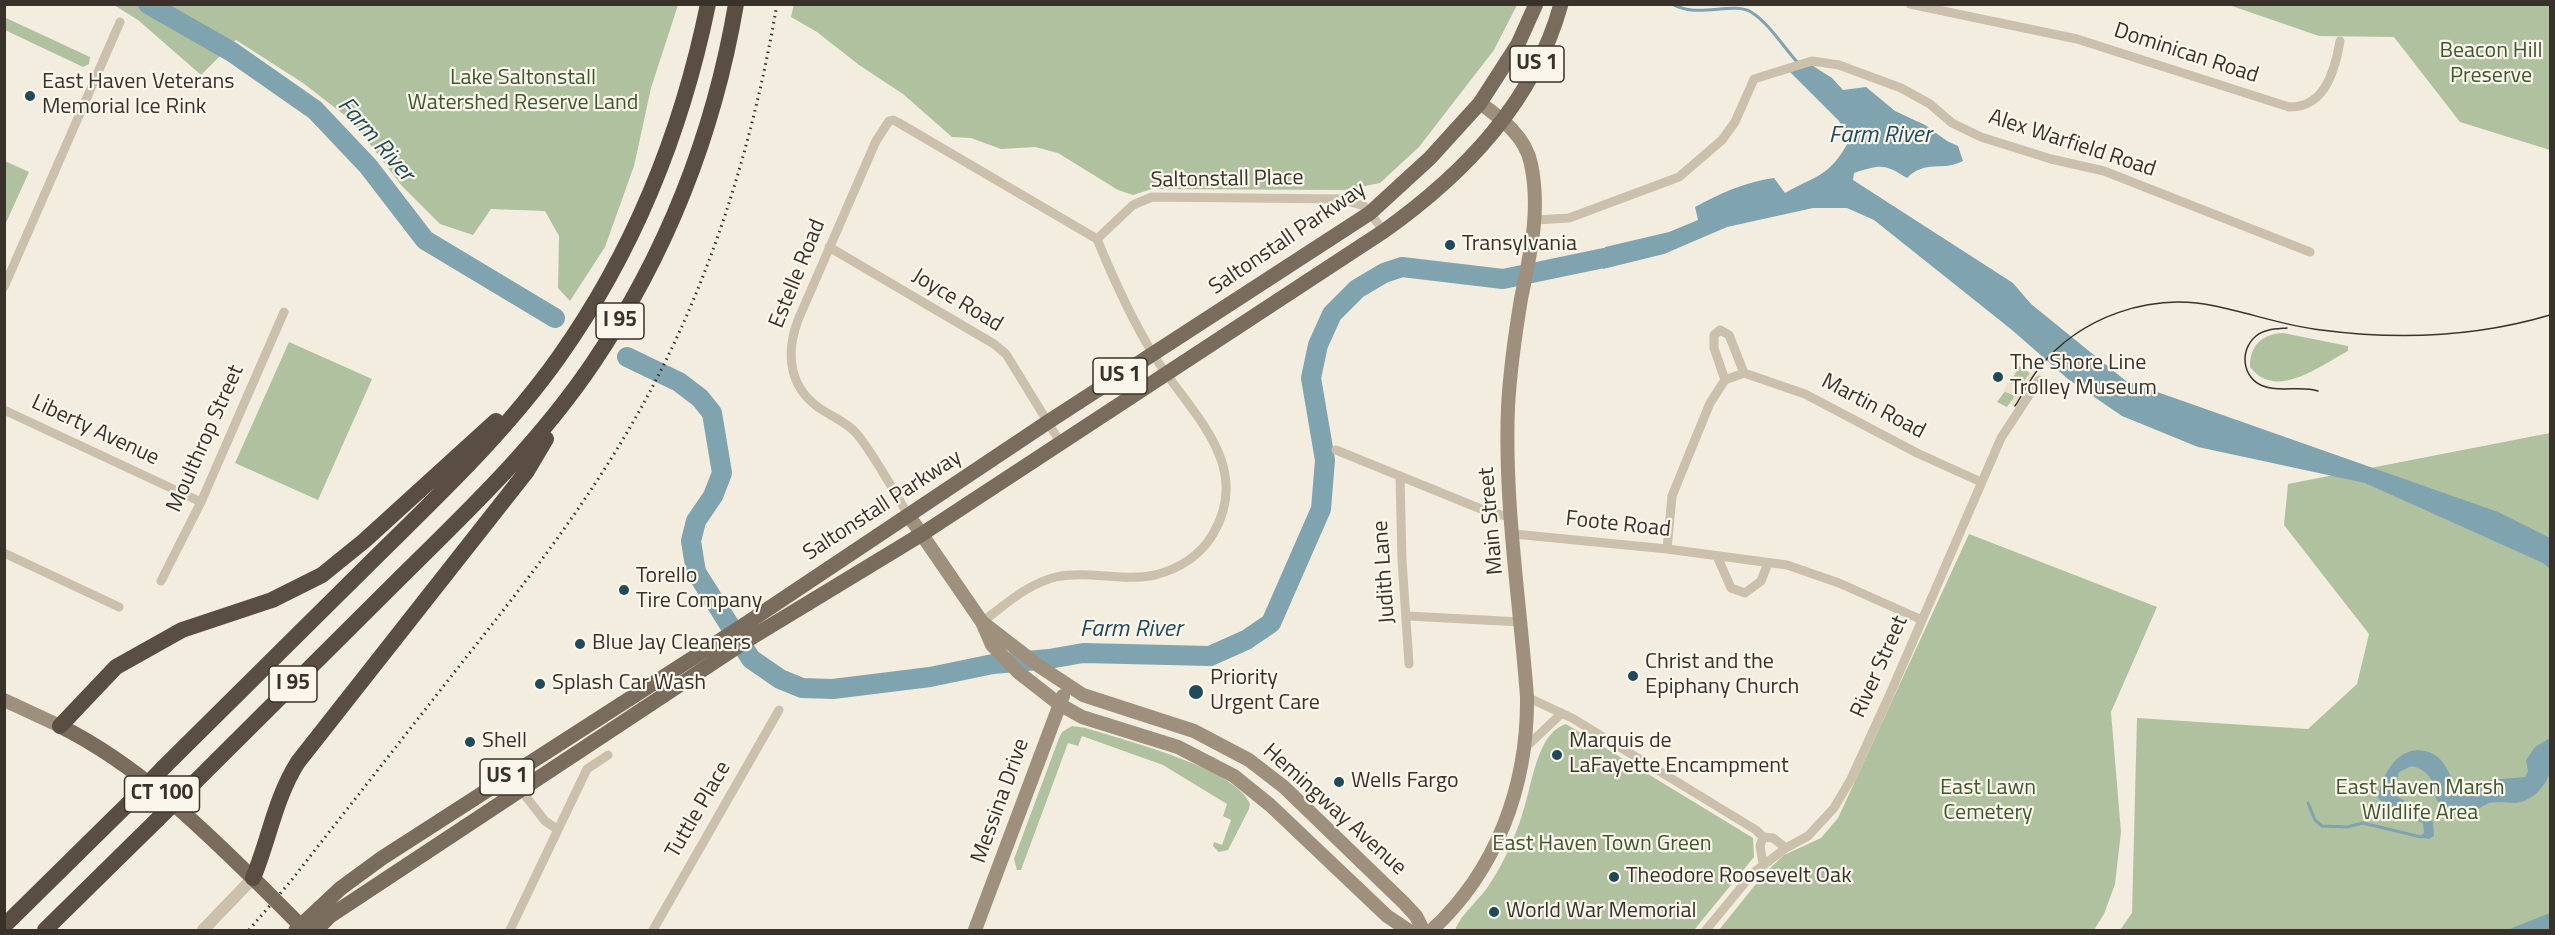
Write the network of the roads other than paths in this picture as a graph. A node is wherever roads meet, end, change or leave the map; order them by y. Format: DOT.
graph roads {
  1 [pos="708,4"];
  2 [pos="736,4"];
  3 [pos="1536,4"];
  4 [pos="1561,4"];
  5 [pos="1910,4"];
  6 [pos="120,22"];
  7 [pos="2340,41"];
  8 [pos="1480,103"];
  9 [pos="1503,120"];
  10 [pos="1407,181"];
  11 [pos="1425,202"];
  12 [pos="1370,213"];
  13 [pos="1536,220"];
  14 [pos="1384,231"];
  15 [pos="1097,239"];
  16 [pos="829,248"];
  17 [pos="2310,252"];
  18 [pos="4,287"];
  19 [pos="284,312"];
  20 [pos="1154,356"];
  21 [pos="560,357"];
  22 [pos="592,364"];
  23 [pos="1168,373"];
  24 [pos="1744,373"];
  25 [pos="1725,380"];
  26 [pos="2039,380"];
  27 [pos="4,410"];
  28 [pos="1048,422"];
  29 [pos="1060,442"];
  30 [pos="1336,450"];
  31 [pos="1400,477"];
  32 [pos="1981,483"];
  33 [pos="201,502"];
  34 [pos="909,516"];
  35 [pos="1512,518"];
  36 [pos="922,534"];
  37 [pos="1514,534"];
  38 [pos="1667,549"];
  39 [pos="4,554"];
  40 [pos="1717,556"];
  41 [pos="1768,563"];
  42 [pos="162,581"];
  43 [pos="119,607"];
  44 [pos="1408,616"];
  45 [pos="1922,620"];
  46 [pos="982,622"];
  47 [pos="1521,622"];
  48 [pos="738,637"];
  49 [pos="1409,664"];
  50 [pos="1068,686"];
  51 [pos="1527,697"];
  52 [pos="4,700"];
  53 [pos="1059,704"];
  54 [pos="779,710"];
  55 [pos="1562,713"];
  56 [pos="60,726"];
  57 [pos="1526,747"];
  58 [pos="608,755"];
  59 [pos="1284,788"];
  60 [pos="520,789"];
  61 [pos="1270,805"];
  62 [pos="557,829"];
  63 [pos="1763,837"];
  64 [pos="1786,848"];
  65 [pos="1763,863"];
  66 [pos="253,878"];
  67 [pos="4,926"];
  68 [pos="45,930"];
  69 [pos="203,930"];
  70 [pos="296,930"];
  71 [pos="305,930"];
  72 [pos="316,930"];
  73 [pos="510,930"];
  74 [pos="653,930"];
  75 [pos="975,930"];
  76 [pos="1408,930"];
  77 [pos="1423,930"];
  78 [pos="1432,930"];
  79 [pos="1706,930"];
  1 -- 21 [label="highway, I 95"];
  2 -- 22 [label="highway, I 95"];
  3 -- 8 [label="main road, US 1"];
  4 -- 9 [label="main road, US 1"];
  5 -- 7 [label="street, Dominican Road"];
  6 -- 18 [label="street"];
  8 -- 9 [label="main road, Main Street"];
  8 -- 10 [label="main road, Saltonstall Parkway / US 1"];
  9 -- 11 [label="main road, Saltonstall Parkway / US 1"];
  9 -- 13 [label="main road, Main Street"];
  10 -- 11 [label="main road"];
  10 -- 12 [label="main road, Saltonstall Parkway / US 1"];
  11 -- 14 [label="main road, Saltonstall Parkway / US 1"];
  12 -- 14 [label="street, Saltonstall Place"];
  12 -- 15 [label="street, Saltonstall Place"];
  12 -- 20 [label="main road, Saltonstall Parkway / US 1"];
  13 -- 17 [label="street, Alex Warfield Road"];
  13 -- 35 [label="main road, Main Street"];
  14 -- 23 [label="main road, Saltonstall Parkway / US 1"];
  15 -- 16 [label="street, Estelle Road"];
  15 -- 20 [label="street"];
  16 -- 28 [label="street, Joyce Road"];
  16 -- 34 [label="street, Estelle Road"];
  19 -- 33 [label="street, Moulthrop Street"];
  20 -- 23 [label="street"];
  20 -- 28 [label="main road, Saltonstall Parkway / US 1"];
  21 -- 56 [label="highway"];
  21 -- 67 [label="highway, I 95, bridge"];
  22 -- 66 [label="highway"];
  22 -- 68 [label="highway, I 95, bridge"];
  23 -- 29 [label="main road, Saltonstall Parkway / US 1"];
  23 -- 46 [label="street"];
  24 -- 25 [label="street"];
  24 -- 25 [label="street"];
  24 -- 32 [label="street, Martin Road"];
  25 -- 38 [label="street"];
  26 -- 32 [label="street, River Street"];
  27 -- 33 [label="street, Liberty Avenue"];
  28 -- 29 [label="street, Joyce Road"];
  28 -- 34 [label="main road, Saltonstall Parkway / US 1"];
  29 -- 36 [label="main road, Saltonstall Parkway / US 1"];
  30 -- 31 [label="street"];
  31 -- 35 [label="street"];
  31 -- 44 [label="street, Judith Lane"];
  32 -- 45 [label="street, River Street"];
  33 -- 42 [label="street, Moulthrop Street"];
  34 -- 36 [label="main road, Hemingway Avenue"];
  34 -- 48 [label="main road, Saltonstall Parkway / US 1"];
  35 -- 37 [label="main road, Main Street"];
  36 -- 46 [label="main road, Hemingway Avenue"];
  36 -- 48 [label="main road, Saltonstall Parkway / US 1"];
  37 -- 38 [label="street, Foote Road"];
  37 -- 47 [label="main road, Main Street"];
  38 -- 40 [label="street, Foote Road"];
  39 -- 43 [label="street"];
  40 -- 41 [label="street, Foote Road"];
  40 -- 41 [label="street"];
  41 -- 45 [label="street, Foote Road"];
  44 -- 47 [label="street"];
  44 -- 49 [label="street, Judith Lane"];
  45 -- 64 [label="street, River Street"];
  46 -- 50 [label="main road, Hemingway Avenue"];
  46 -- 53 [label="main road, Hemingway Avenue"];
  47 -- 51 [label="main road, Main Street"];
  48 -- 60 [label="main road, Saltonstall Parkway / US 1"];
  48 -- 70 [label="main road, Saltonstall Parkway / US 1"];
  50 -- 53 [label="main road, Messina Drive"];
  50 -- 59 [label="main road, Hemingway Avenue"];
  51 -- 55 [label="street"];
  51 -- 57 [label="main road, Main Street"];
  52 -- 56 [label="main road, CT 100"];
  53 -- 61 [label="main road, Hemingway Avenue"];
  53 -- 75 [label="main road, Messina Drive"];
  54 -- 74 [label="street, Tuttle Place"];
  55 -- 57 [label="street"];
  55 -- 63 [label="street"];
  56 -- 66 [label="main road, CT 100"];
  57 -- 78 [label="main road, Main Street"];
  58 -- 62 [label="street"];
  59 -- 61 [label="main road"];
  59 -- 77 [label="main road, Hemingway Avenue"];
  60 -- 62 [label="street"];
  60 -- 72 [label="main road, Saltonstall Parkway / US 1"];
  61 -- 76 [label="main road, Hemingway Avenue"];
  62 -- 73 [label="street"];
  63 -- 64 [label="street"];
  63 -- 65 [label="street"];
  64 -- 65 [label="street, River Street"];
  65 -- 79 [label="street, River Street"];
  66 -- 69 [label="street"];
  66 -- 71 [label="main road, CT 100, bridge"];
}
